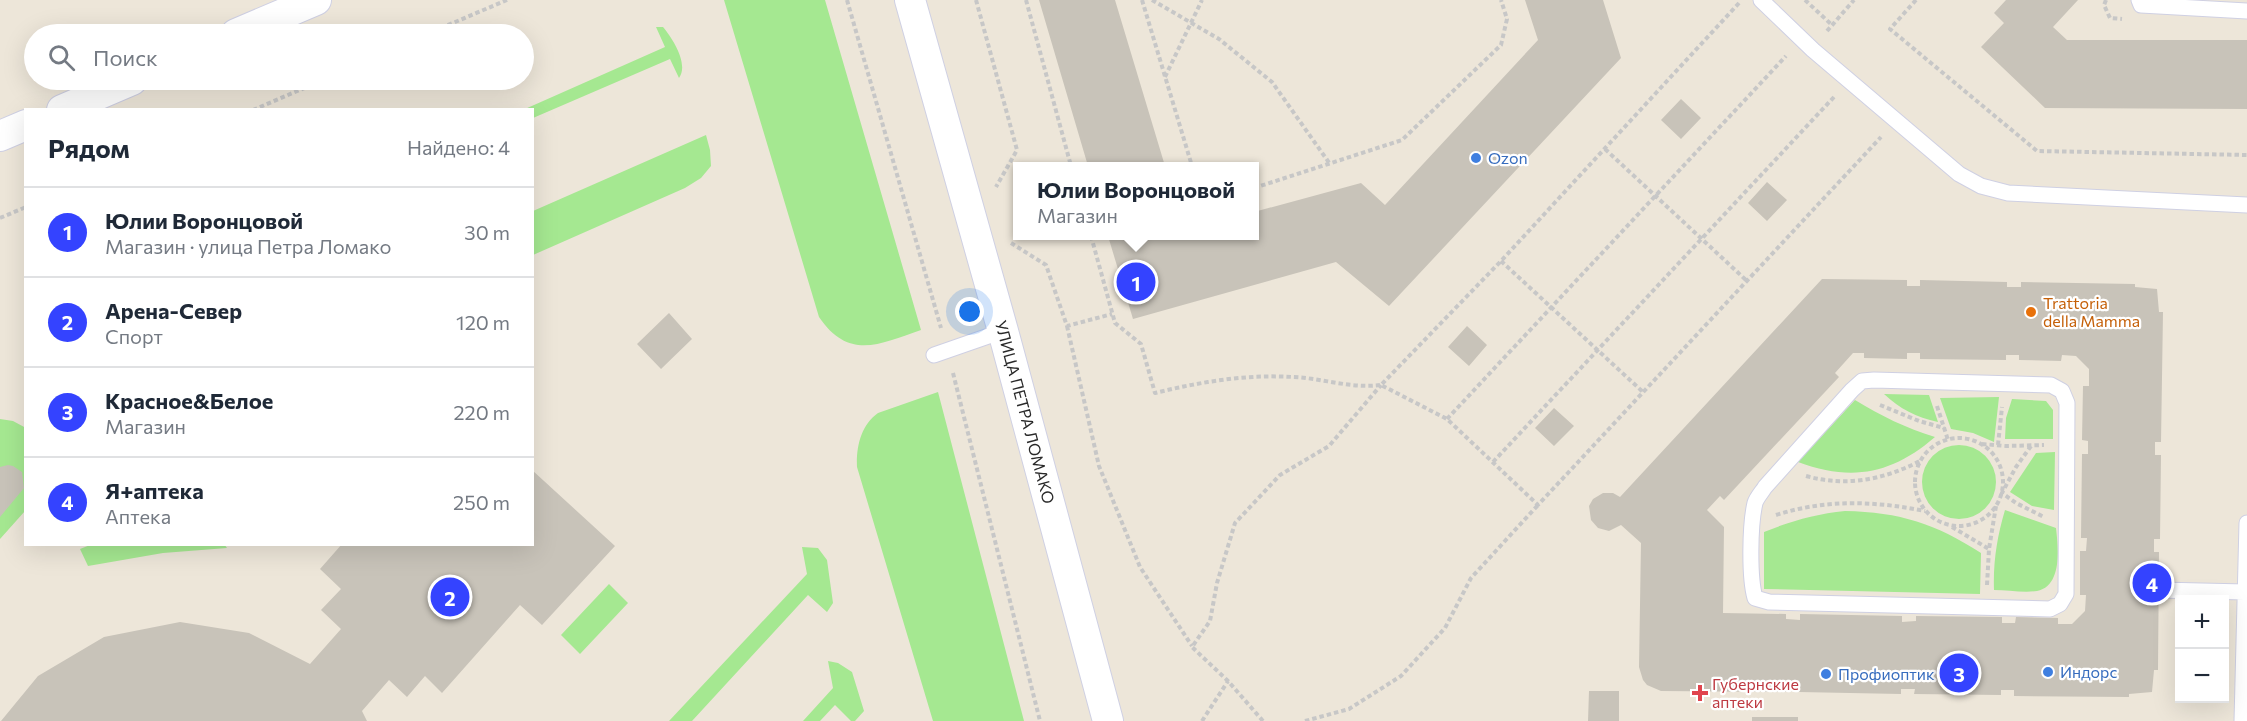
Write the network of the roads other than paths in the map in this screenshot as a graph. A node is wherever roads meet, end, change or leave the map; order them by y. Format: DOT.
graph roads {
  1 [pos="316,0"];
  2 [pos="910,0"];
  3 [pos="1761,0"];
  4 [pos="2139,0"];
  5 [pos="2247,11"];
  6 [pos="260,24"];
  7 [pos="109,90"];
  8 [pos="67,108"];
  9 [pos="24,126"];
  10 [pos="0,136"];
  11 [pos="2247,206"];
  12 [pos="1003,331"];
  13 [pos="934,355"];
  14 [pos="2247,524"];
  15 [pos="2159,590"];
  16 [pos="2245,592"];
  17 [pos="1988,607"];
  18 [pos="1108,721"];
  19 [pos="2242,721"];
  1 -- 6 [label="street"];
  2 -- 12 [label="street, УЛИЦА ПЕТРА ЛОМАКО"];
  3 -- 11 [label="lane"];
  4 -- 5 [label="lane"];
  7 -- 8 [label="street"];
  9 -- 10 [label="street"];
  12 -- 13 [label="lane"];
  12 -- 18 [label="street, УЛИЦА ПЕТРА ЛОМАКО"];
  14 -- 16 [label="lane"];
  15 -- 16 [label="lane"];
  16 -- 19 [label="lane"];
  17 -- 17 [label="lane"];
}
